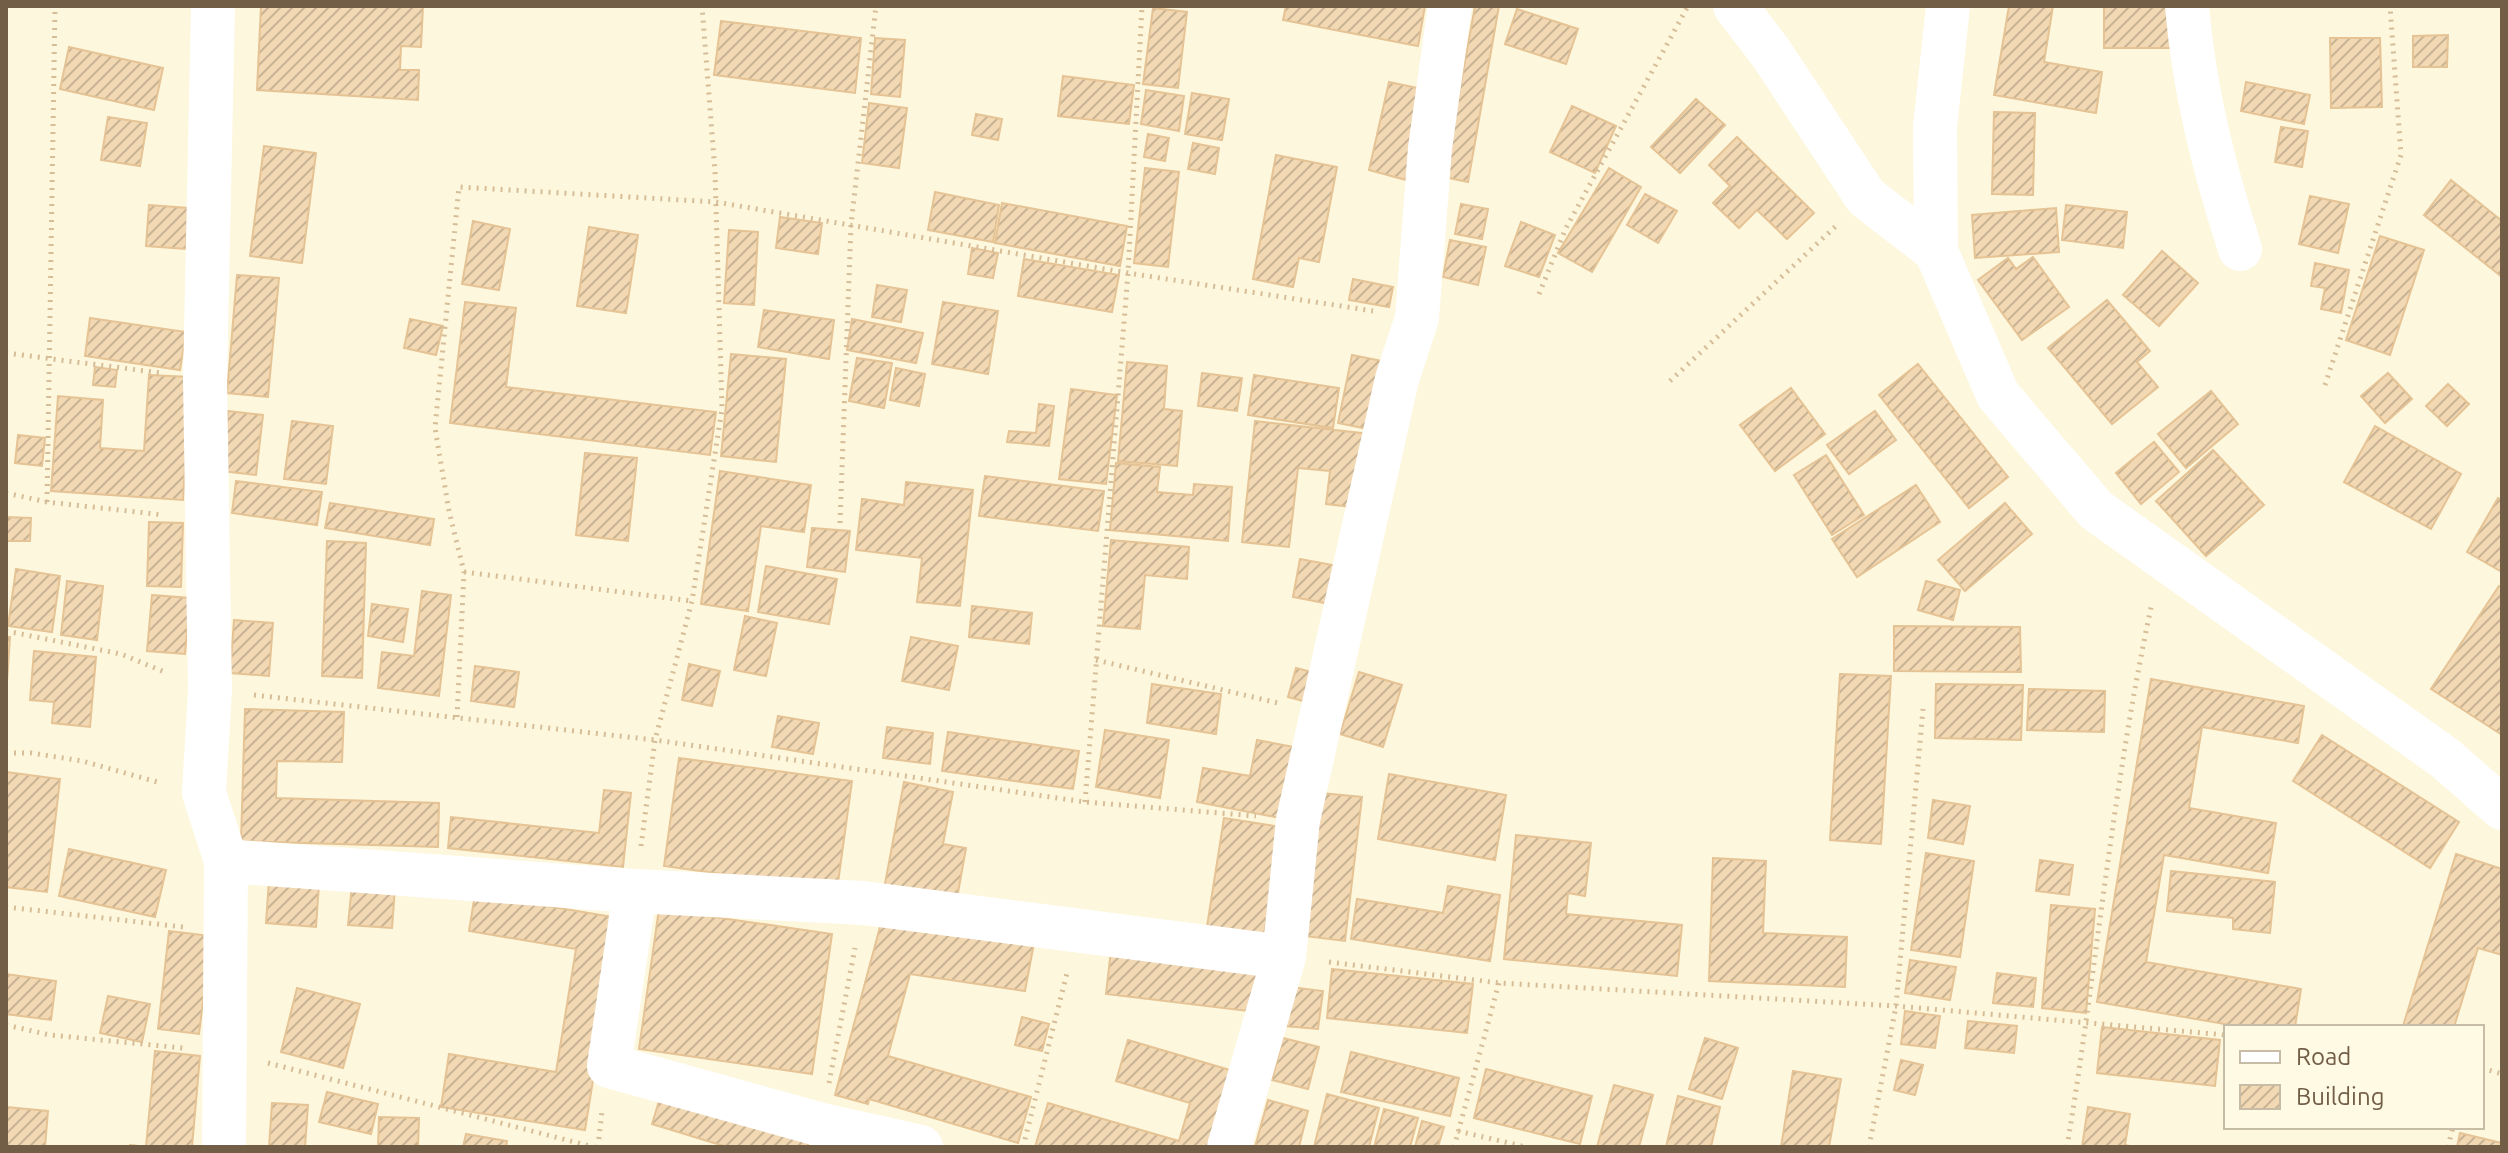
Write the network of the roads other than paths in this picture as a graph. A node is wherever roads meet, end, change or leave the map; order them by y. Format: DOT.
graph roads {
  1 [pos="213,6"];
  2 [pos="1450,6"];
  3 [pos="1735,6"];
  4 [pos="1948,6"];
  5 [pos="2187,6"];
  6 [pos="2240,249"];
  7 [pos="1936,251"];
  8 [pos="2502,808"];
  9 [pos="226,861"];
  10 [pos="635,891"];
  11 [pos="1284,957"];
  12 [pos="224,1147"];
  13 [pos="921,1147"];
  14 [pos="1229,1147"];
  1 -- 9 [label="street"];
  2 -- 11 [label="street"];
  3 -- 7 [label="street"];
  4 -- 7 [label="street"];
  5 -- 6 [label="street"];
  7 -- 8 [label="street"];
  9 -- 10 [label="street"];
  9 -- 12 [label="street"];
  10 -- 11 [label="street"];
  10 -- 13 [label="street"];
  11 -- 14 [label="street"];
}
